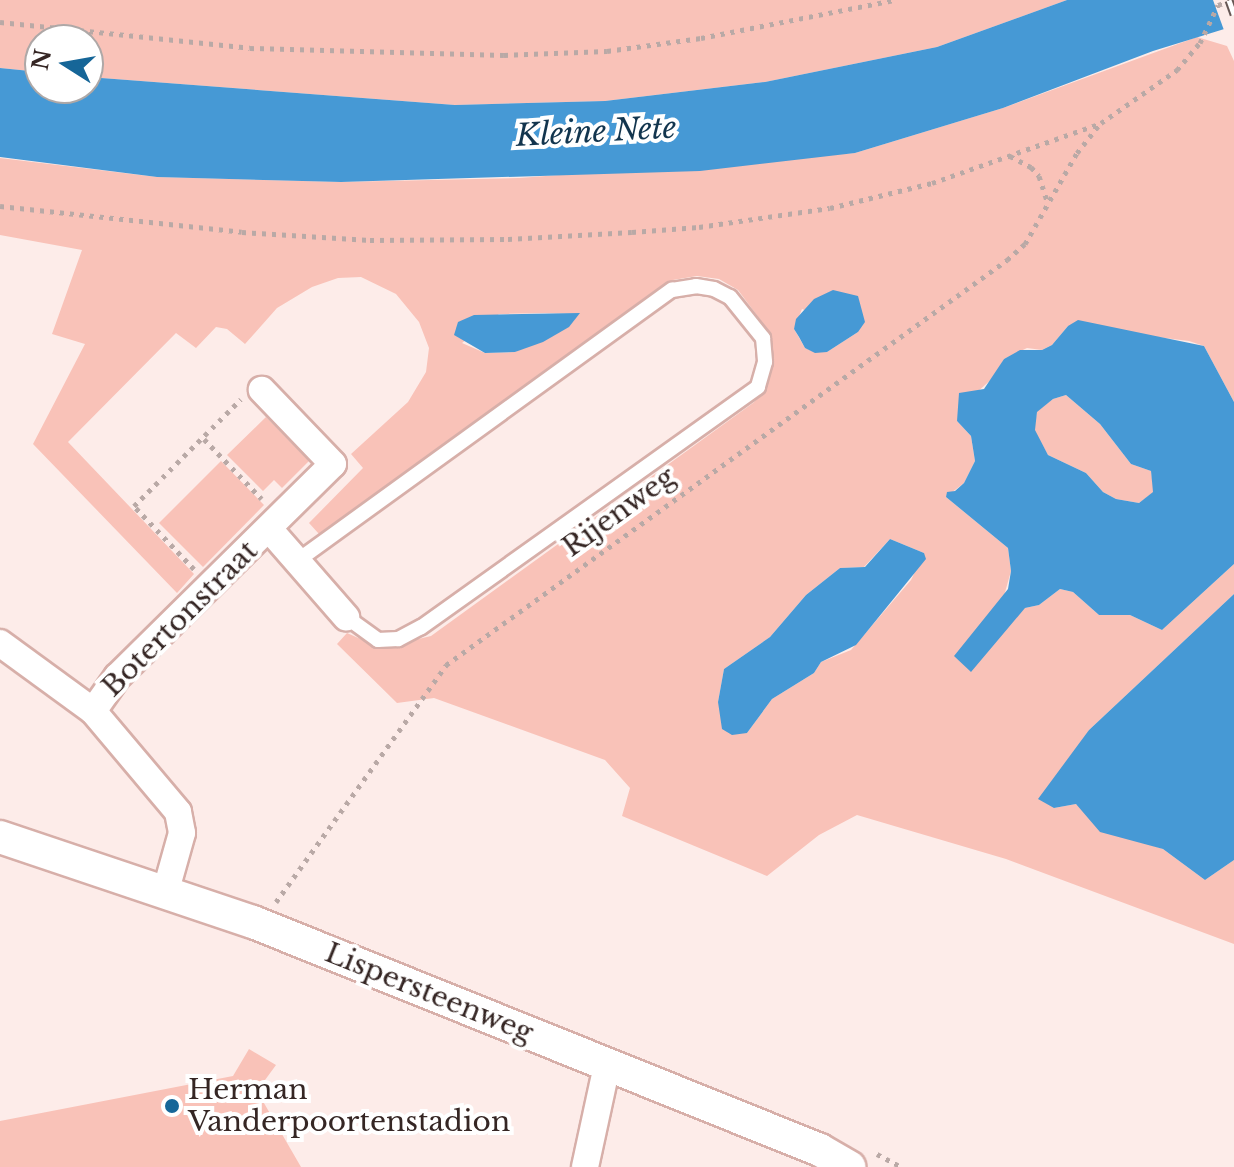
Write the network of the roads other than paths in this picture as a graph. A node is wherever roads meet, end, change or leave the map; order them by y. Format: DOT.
graph roads {
  1 [pos="254,392"];
  2 [pos="275,524"];
  3 [pos="297,561"];
  4 [pos="346,617"];
  5 [pos="0,643"];
  6 [pos="93,711"];
  7 [pos="0,837"];
  8 [pos="166,890"];
  9 [pos="607,1065"];
  10 [pos="585,1167"];
  11 [pos="850,1167"];
  1 -- 2 [label="street, Botertonstraat"];
  2 -- 3 [label="street, Botertonstraat"];
  2 -- 6 [label="street, Botertonstraat"];
  3 -- 4 [label="street, Botertonstraat"];
  3 -- 4 [label="lane"];
  5 -- 6 [label="street"];
  6 -- 8 [label="street"];
  7 -- 8 [label="street, Lispersteenweg"];
  8 -- 9 [label="street, Lispersteenweg"];
  9 -- 10 [label="street"];
  9 -- 11 [label="street, Lispersteenweg"];
}
